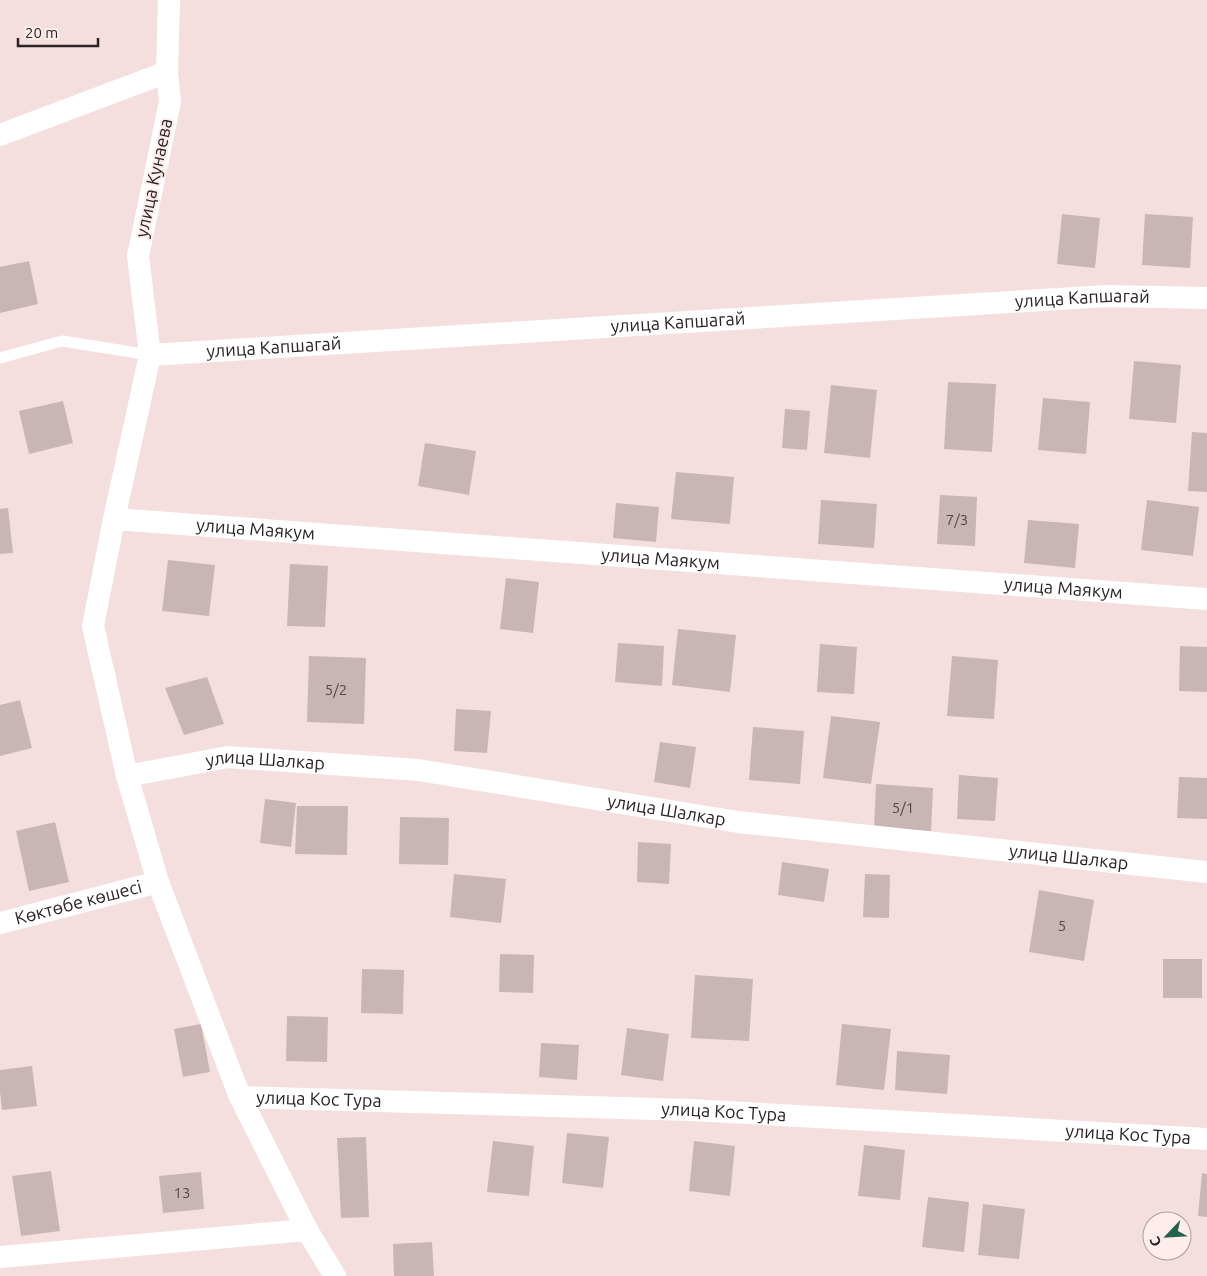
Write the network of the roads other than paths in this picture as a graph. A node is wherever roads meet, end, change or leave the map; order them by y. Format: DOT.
graph roads {
  1 [pos="169,0"];
  2 [pos="167,72"];
  3 [pos="0,136"];
  4 [pos="1207,298"];
  5 [pos="150,355"];
  6 [pos="0,358"];
  7 [pos="114,519"];
  8 [pos="1207,599"];
  9 [pos="127,776"];
  10 [pos="1207,872"];
  11 [pos="158,882"];
  12 [pos="0,923"];
  13 [pos="240,1097"];
  14 [pos="1207,1139"];
  15 [pos="307,1230"];
  16 [pos="0,1257"];
  17 [pos="335,1276"];
  1 -- 2 [label="street, улица Кунаева"];
  2 -- 3 [label="street"];
  2 -- 5 [label="street, улица Кунаева"];
  4 -- 5 [label="street, улица Капшагай"];
  5 -- 6 [label="lane"];
  5 -- 7 [label="street, улица Кунаева"];
  7 -- 8 [label="street, улица Маякум"];
  7 -- 9 [label="street, улица Кунаева"];
  9 -- 10 [label="street, улица Шалкар"];
  9 -- 11 [label="street, улица Кунаева"];
  11 -- 12 [label="street, Көктөбе көшесі"];
  11 -- 13 [label="street, улица Кунаева"];
  13 -- 14 [label="street, улица Кос Тура"];
  13 -- 15 [label="street, улица Кунаева"];
  15 -- 16 [label="street"];
  15 -- 17 [label="street, улица Кунаева"];
}
